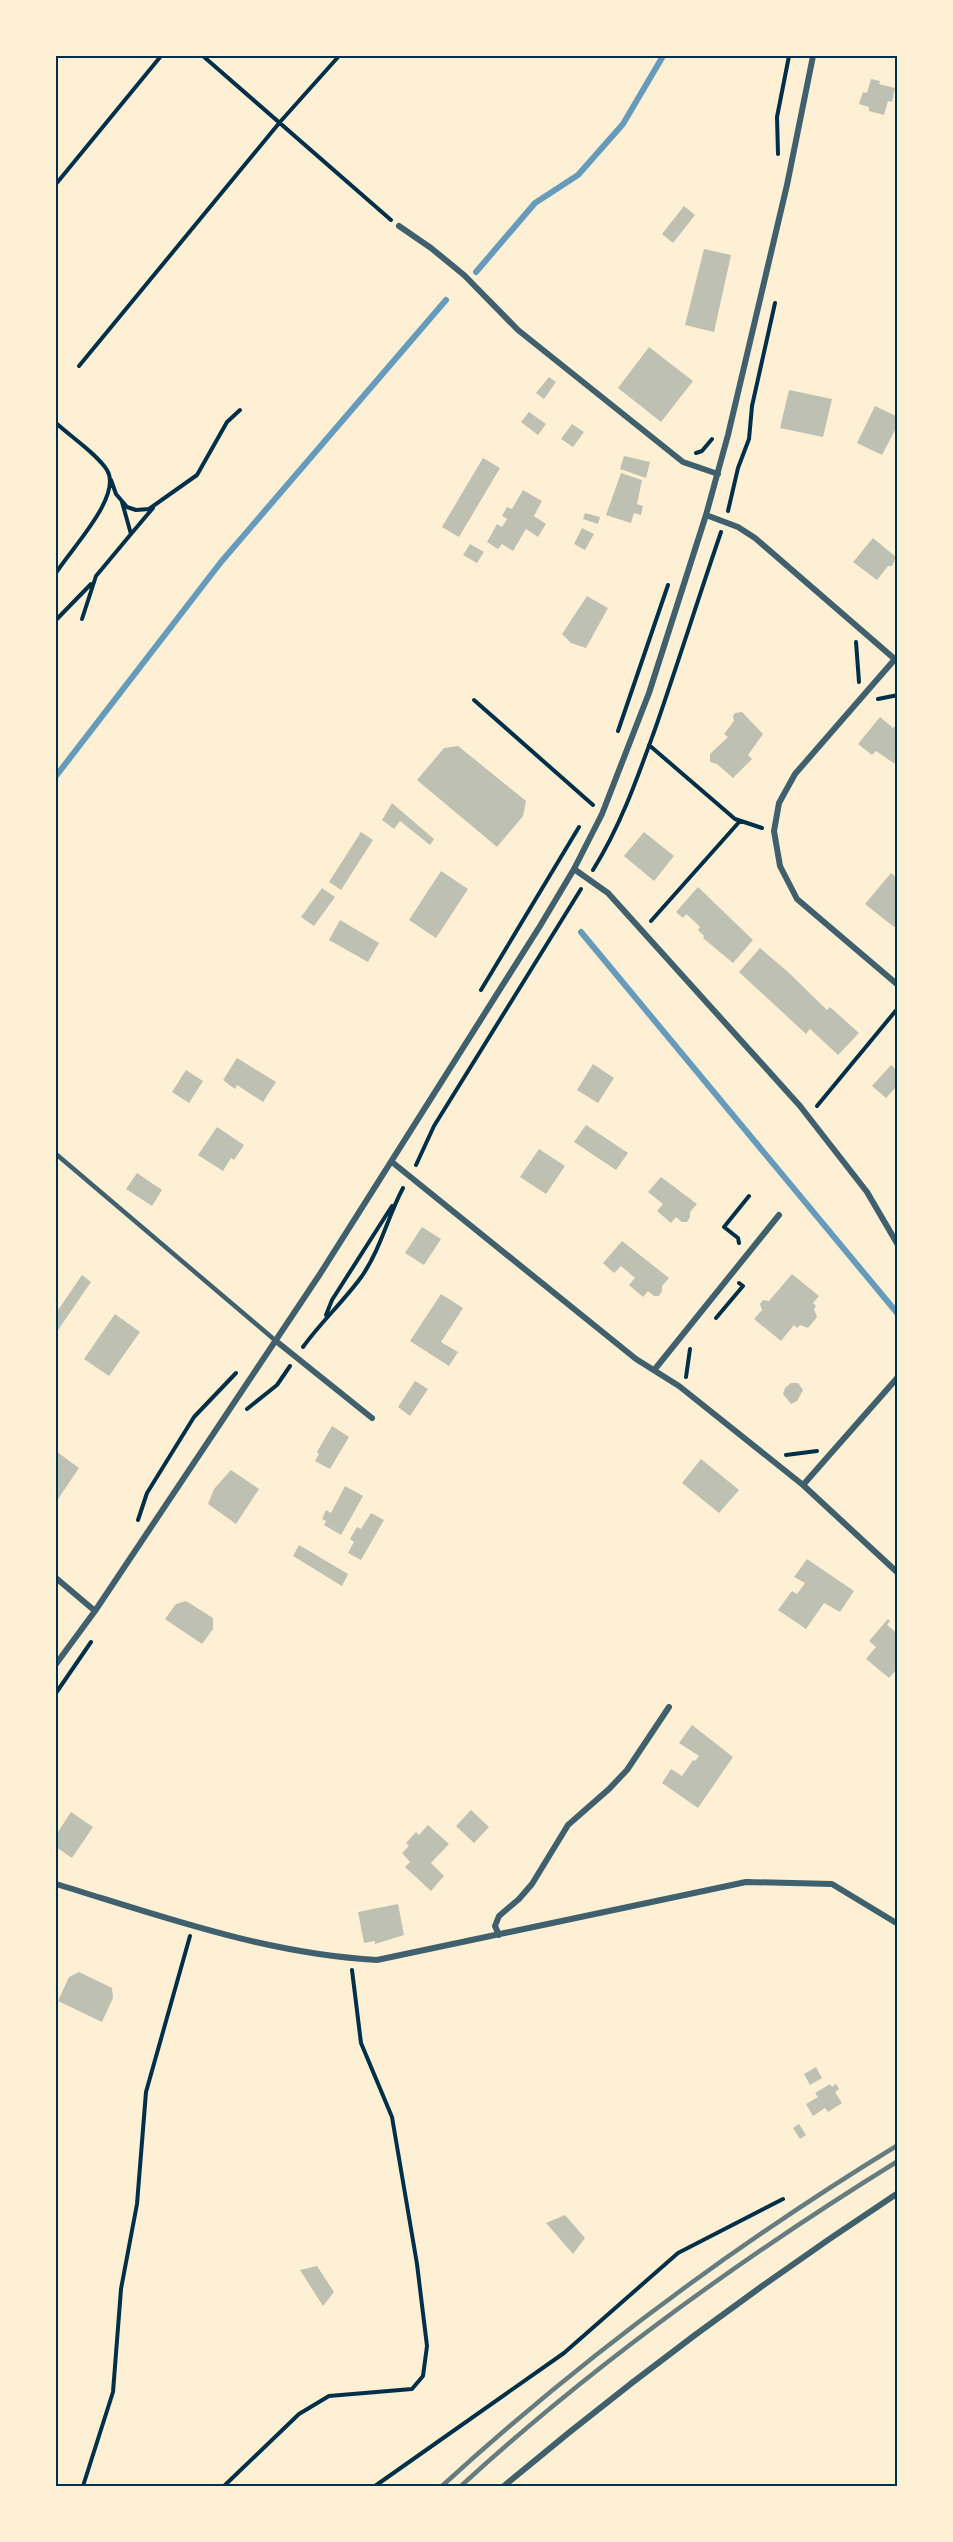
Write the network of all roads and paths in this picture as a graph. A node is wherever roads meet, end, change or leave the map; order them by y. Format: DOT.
graph roads {
  1 [pos="161,56"];
  2 [pos="203,56"];
  3 [pos="339,56"];
  4 [pos="813,56"];
  5 [pos="280,122"];
  6 [pos="56,184"];
  7 [pos="399,226"];
  8 [pos="776,296"];
  9 [pos="79,366"];
  10 [pos="240,410"];
  11 [pos="56,423"];
  12 [pos="715,433"];
  13 [pos="690,465"];
  14 [pos="718,474"];
  15 [pos="111,480"];
  16 [pos="122,502"];
  17 [pos="158,503"];
  18 [pos="706,515"];
  19 [pos="724,521"];
  20 [pos="131,534"];
  21 [pos="726,539"];
  22 [pos="717,543"];
  23 [pos="56,573"];
  24 [pos="96,576"];
  25 [pos="670,578"];
  26 [pos="82,619"];
  27 [pos="56,620"];
  28 [pos="856,638"];
  29 [pos="896,660"];
  30 [pos="867,690"];
  31 [pos="897,695"];
  32 [pos="474,700"];
  33 [pos="618,732"];
  34 [pos="595,799"];
  35 [pos="592,805"];
  36 [pos="602,814"];
  37 [pos="740,821"];
  38 [pos="580,825"];
  39 [pos="574,870"];
  40 [pos="588,878"];
  41 [pos="649,924"];
  42 [pos="897,985"];
  43 [pos="477,998"];
  44 [pos="897,1008"];
  45 [pos="428,1106"];
  46 [pos="814,1109"];
  47 [pos="442,1113"];
  48 [pos="56,1154"];
  49 [pos="392,1162"];
  50 [pos="410,1176"];
  51 [pos="749,1196"];
  52 [pos="397,1199"];
  53 [pos="779,1215"];
  54 [pos="897,1245"];
  55 [pos="737,1249"];
  56 [pos="729,1275"];
  57 [pos="714,1319"];
  58 [pos="323,1321"];
  59 [pos="276,1341"];
  60 [pos="676,1343"];
  61 [pos="693,1344"];
  62 [pos="688,1352"];
  63 [pos="297,1357"];
  64 [pos="655,1369"];
  65 [pos="239,1370"];
  66 [pos="897,1377"];
  67 [pos="679,1386"];
  68 [pos="242,1416"];
  69 [pos="372,1418"];
  70 [pos="826,1458"];
  71 [pos="777,1464"];
  72 [pos="804,1485"];
  73 [pos="137,1524"];
  74 [pos="897,1573"];
  75 [pos="56,1578"];
  76 [pos="94,1611"];
  77 [pos="92,1640"];
  78 [pos="56,1664"];
  79 [pos="56,1693"];
  80 [pos="669,1707"];
  81 [pos="56,1884"];
  82 [pos="897,1924"];
  83 [pos="193,1925"];
  84 [pos="499,1935"];
  85 [pos="351,1959"];
  86 [pos="897,2193"];
  87 [pos="783,2199"];
  88 [pos="83,2487"];
  89 [pos="224,2487"];
  90 [pos="375,2487"];
  91 [pos="504,2487"];
  1 -- 6 [label="path"];
  2 -- 5 [label="path"];
  3 -- 5 [label="path"];
  4 -- 14 [label="street"];
  5 -- 7 [label="path"];
  5 -- 9 [label="path"];
  7 -- 13 [label="street"];
  8 -- 19 [label="path"];
  10 -- 17 [label="path"];
  11 -- 15 [label="path"];
  12 -- 13 [label="path"];
  13 -- 14 [label="street"];
  14 -- 18 [label="street"];
  15 -- 16 [label="path"];
  15 -- 23 [label="path"];
  16 -- 17 [label="path"];
  16 -- 20 [label="path"];
  17 -- 20 [label="path"];
  18 -- 19 [label="street"];
  18 -- 36 [label="street"];
  19 -- 22 [label="path"];
  19 -- 29 [label="street"];
  20 -- 24 [label="path"];
  21 -- 22 [label="path"];
  22 -- 40 [label="path"];
  24 -- 26 [label="path"];
  24 -- 27 [label="path"];
  25 -- 33 [label="path"];
  28 -- 30 [label="path"];
  29 -- 30 [label="street"];
  30 -- 31 [label="path"];
  30 -- 42 [label="street"];
  32 -- 35 [label="path"];
  34 -- 35 [label="path"];
  35 -- 36 [label="path"];
  36 -- 39 [label="street"];
  37 -- 41 [label="path"];
  38 -- 43 [label="path"];
  39 -- 40 [label="street"];
  39 -- 45 [label="street"];
  40 -- 47 [label="path"];
  40 -- 54 [label="street"];
  44 -- 46 [label="path"];
  45 -- 47 [label="path"];
  45 -- 49 [label="street"];
  47 -- 50 [label="path"];
  48 -- 59 [label="lane"];
  49 -- 50 [label="street"];
  49 -- 59 [label="street"];
  50 -- 52 [label="path"];
  50 -- 64 [label="street"];
  51 -- 55 [label="path"];
  52 -- 58 [label="path"];
  52 -- 58 [label="path"];
  53 -- 56 [label="street"];
  56 -- 57 [label="path"];
  56 -- 60 [label="street"];
  58 -- 63 [label="path"];
  59 -- 63 [label="street"];
  59 -- 76 [label="street"];
  60 -- 62 [label="path"];
  60 -- 64 [label="street"];
  61 -- 62 [label="path"];
  62 -- 67 [label="path"];
  63 -- 68 [label="path"];
  63 -- 69 [label="street"];
  64 -- 67 [label="street"];
  65 -- 73 [label="path"];
  66 -- 70 [label="street"];
  67 -- 71 [label="street"];
  70 -- 71 [label="path"];
  70 -- 72 [label="street"];
  71 -- 72 [label="street"];
  72 -- 74 [label="street"];
  75 -- 76 [label="street"];
  76 -- 78 [label="street"];
  77 -- 79 [label="path"];
  80 -- 84 [label="street"];
  81 -- 83 [label="street"];
  82 -- 84 [label="street"];
  83 -- 85 [label="street"];
  83 -- 88 [label="path"];
  84 -- 85 [label="street"];
  85 -- 89 [label="path"];
  86 -- 91 [label="street"];
  87 -- 90 [label="path"];
}
